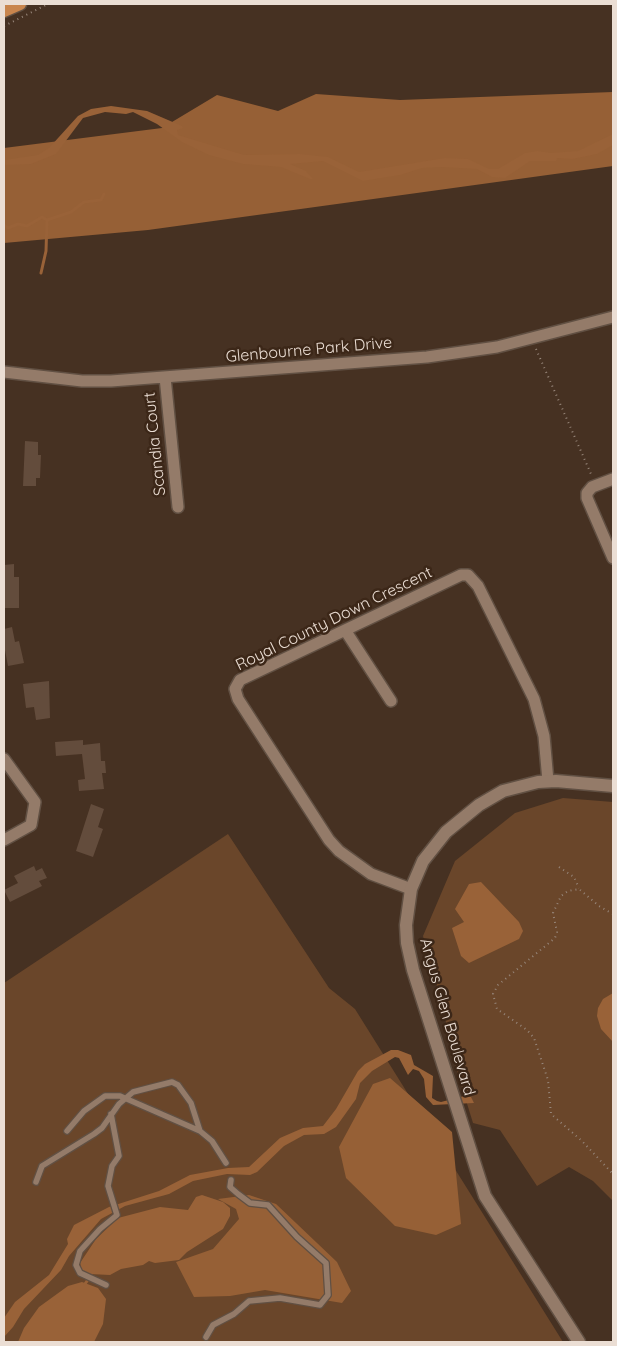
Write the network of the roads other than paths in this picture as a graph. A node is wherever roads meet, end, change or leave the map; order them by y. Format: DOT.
graph roads {
  1 [pos="20,4"];
  2 [pos="4,11"];
  3 [pos="613,317"];
  4 [pos="4,372"];
  5 [pos="165,378"];
  6 [pos="613,479"];
  7 [pos="178,506"];
  8 [pos="613,557"];
  9 [pos="345,630"];
  10 [pos="391,701"];
  11 [pos="4,759"];
  12 [pos="548,781"];
  13 [pos="613,786"];
  14 [pos="4,840"];
  15 [pos="411,889"];
  16 [pos="126,1097"];
  17 [pos="111,1114"];
  18 [pos="67,1131"];
  19 [pos="200,1131"];
  20 [pos="226,1163"];
  21 [pos="231,1180"];
  22 [pos="36,1182"];
  23 [pos="106,1285"];
  24 [pos="206,1338"];
  25 [pos="579,1342"];
  1 -- 2 [label="main road"];
  3 -- 5 [label="street, Glenbourne Park Drive"];
  4 -- 5 [label="street, Glenbourne Park Drive"];
  5 -- 7 [label="street, Scandia Court"];
  6 -- 8 [label="street"];
  9 -- 10 [label="street"];
  9 -- 12 [label="street, Royal County Down Crescent"];
  9 -- 15 [label="street, Royal County Down Crescent"];
  11 -- 14 [label="street"];
  12 -- 13 [label="street, Angus Glen Boulevard"];
  12 -- 15 [label="street, Angus Glen Boulevard"];
  15 -- 25 [label="street, Angus Glen Boulevard"];
  16 -- 17 [label="lane"];
  16 -- 18 [label="lane"];
  16 -- 19 [label="lane"];
  16 -- 19 [label="lane"];
  17 -- 22 [label="lane"];
  17 -- 23 [label="lane"];
  19 -- 20 [label="lane"];
  21 -- 24 [label="lane"];
}
